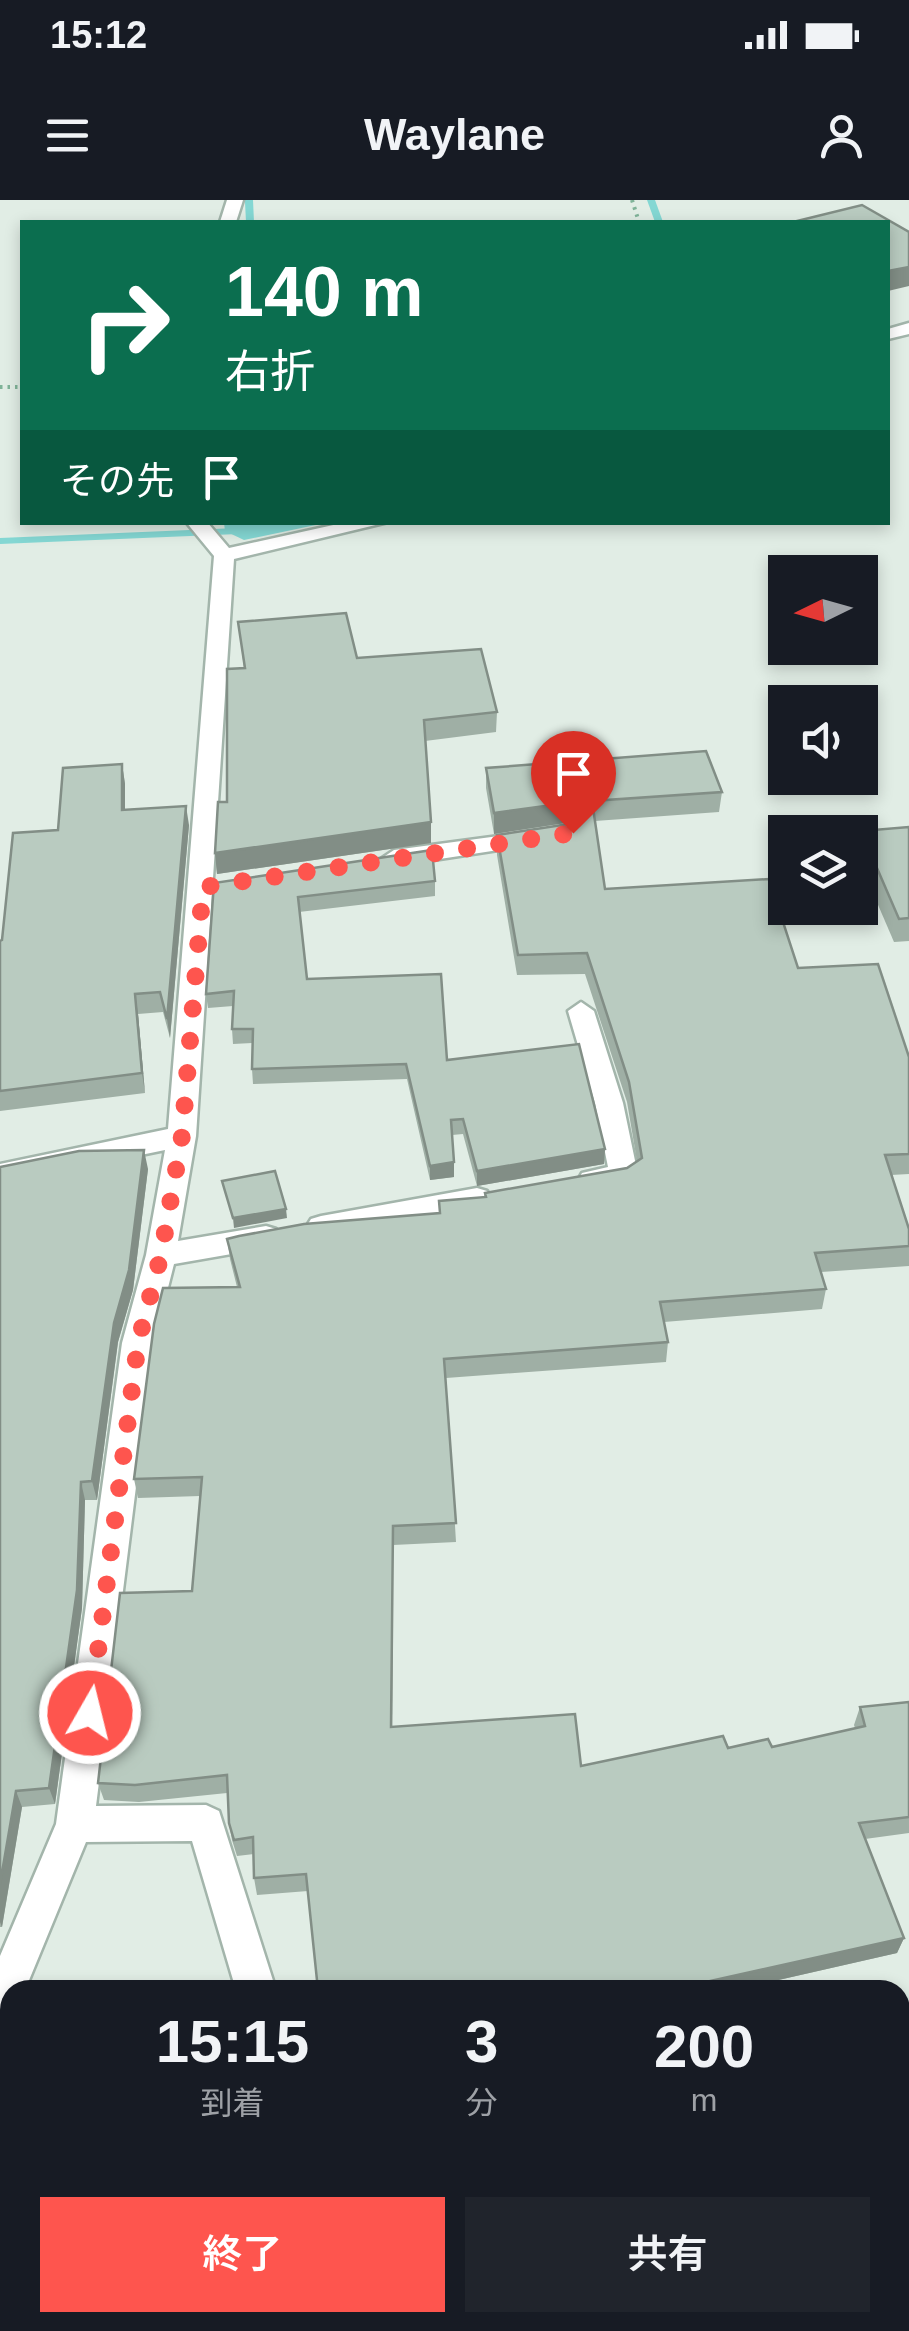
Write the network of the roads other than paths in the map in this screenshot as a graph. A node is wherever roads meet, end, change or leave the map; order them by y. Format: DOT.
graph roads {
  1 [pos="199,525"];
  2 [pos="364,525"];
  3 [pos="224,555"];
  4 [pos="554,836"];
  5 [pos="366,862"];
  6 [pos="581,1011"];
  7 [pos="182,1136"];
  8 [pos="0,1174"];
  9 [pos="561,1184"];
  10 [pos="502,1195"];
  11 [pos="161,1255"];
  12 [pos="75,1824"];
  13 [pos="10,1980"];
  14 [pos="253,1980"];
  1 -- 3 [label="street"];
  2 -- 3 [label="street"];
  3 -- 7 [label="street"];
  4 -- 5 [label="street"];
  6 -- 9 [label="street"];
  7 -- 8 [label="street"];
  7 -- 11 [label="street"];
  10 -- 11 [label="street"];
  11 -- 12 [label="street"];
  12 -- 13 [label="street"];
  12 -- 14 [label="street"];
}
